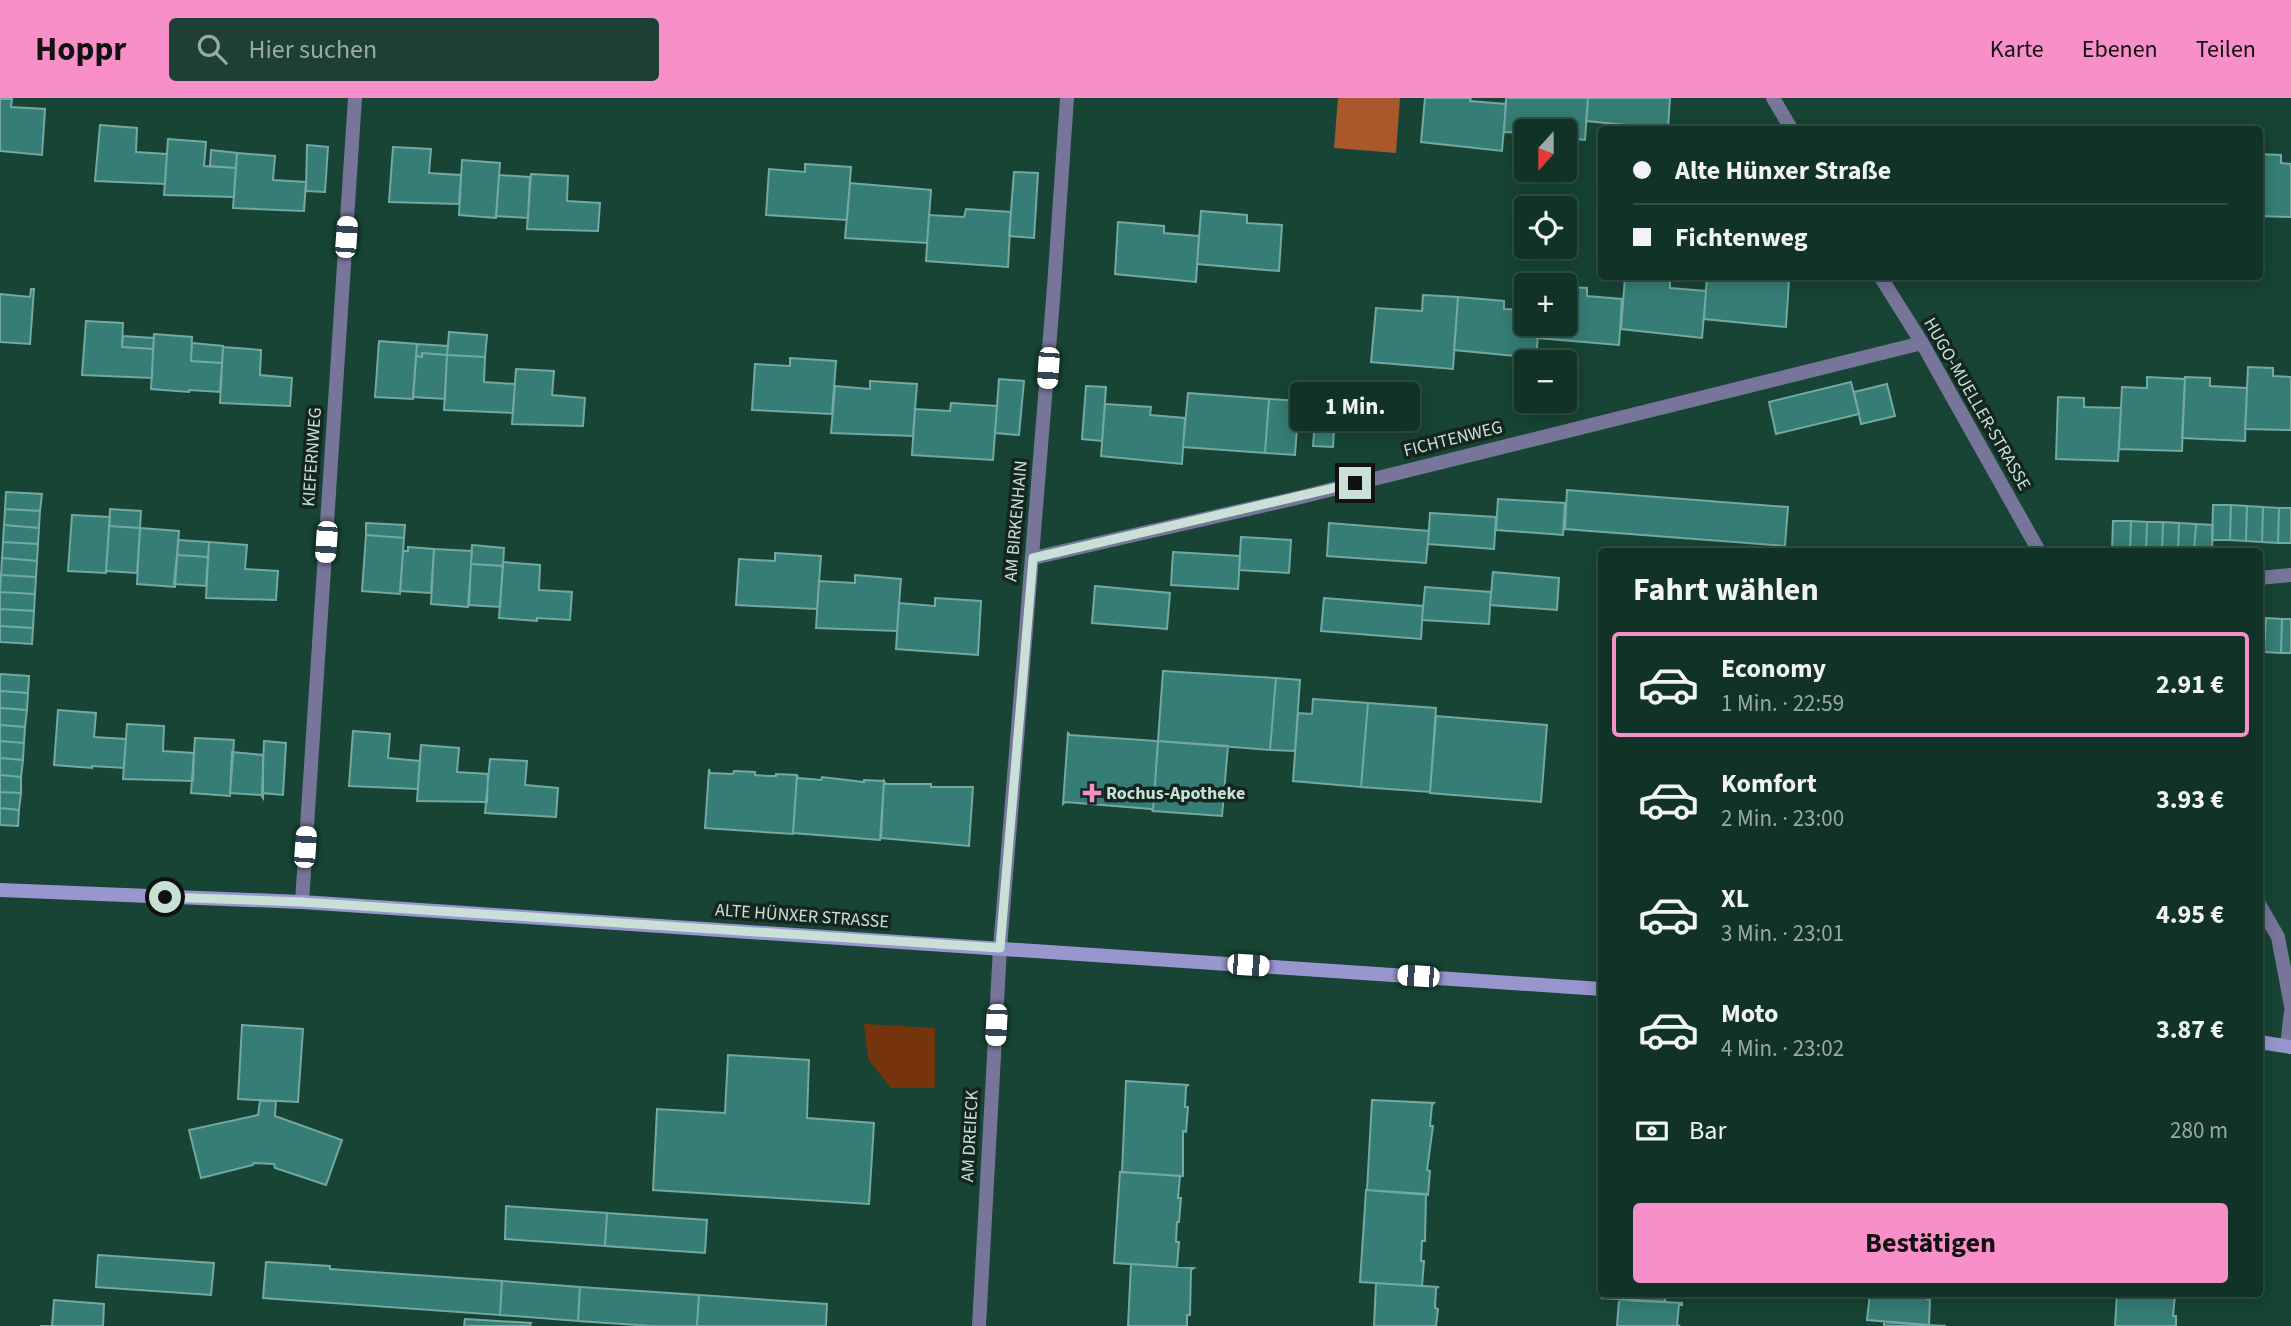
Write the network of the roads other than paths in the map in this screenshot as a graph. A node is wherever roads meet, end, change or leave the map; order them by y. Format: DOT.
graph roads {
  1 [pos="355,98"];
  2 [pos="1067,98"];
  3 [pos="1773,98"];
  4 [pos="1789,126"];
  5 [pos="1883,280"];
  6 [pos="1922,343"];
  7 [pos="2037,548"];
  8 [pos="1033,558"];
  9 [pos="2291,575"];
  10 [pos="2263,578"];
  11 [pos="0,890"];
  12 [pos="302,902"];
  13 [pos="2263,911"];
  14 [pos="1000,948"];
  15 [pos="1598,989"];
  16 [pos="2291,1006"];
  17 [pos="2291,1012"];
  18 [pos="2263,1043"];
  19 [pos="2289,1046"];
  20 [pos="979,1326"];
  1 -- 12 [label="street, KIEFERNWEG"];
  2 -- 8 [label="street, AM BIRKENHAIN"];
  3 -- 4 [label="street"];
  5 -- 6 [label="street, HUGO-MUELLER-STRASSE"];
  6 -- 7 [label="street, HUGO-MUELLER-STRASSE"];
  6 -- 8 [label="street, FICHTENWEG"];
  8 -- 14 [label="street, AM BIRKENHAIN"];
  9 -- 10 [label="street"];
  11 -- 12 [label="street, ALTE HÜNXER STRASSE"];
  12 -- 14 [label="street, ALTE HÜNXER STRASSE"];
  13 -- 16 [label="street"];
  14 -- 15 [label="street, ALTE HÜNXER STRASSE"];
  14 -- 20 [label="street, AM DREIECK"];
  17 -- 19 [label="street"];
  18 -- 19 [label="street"];
}
